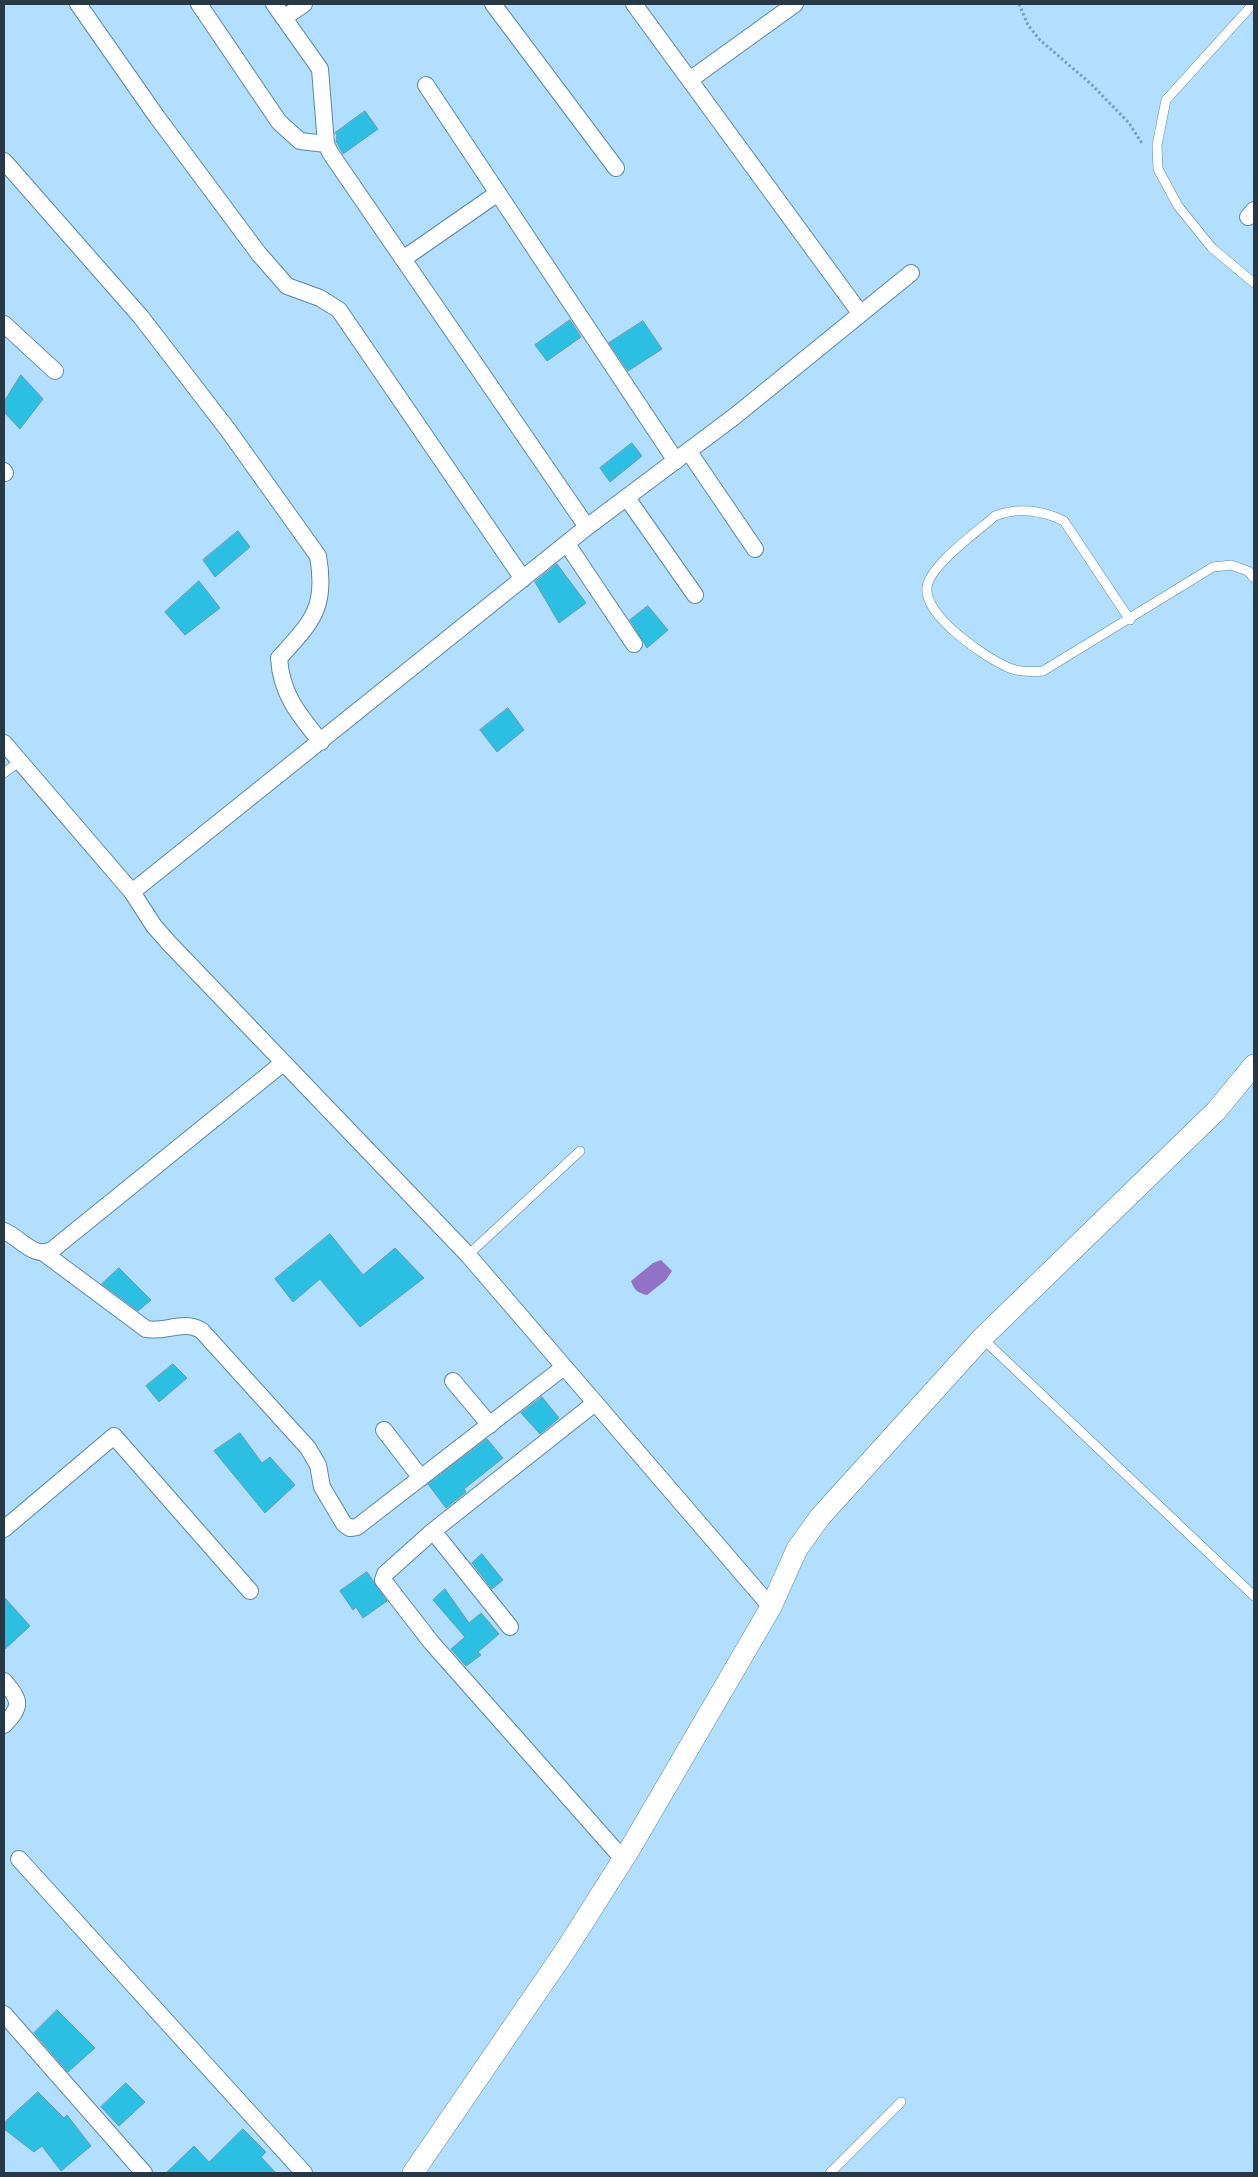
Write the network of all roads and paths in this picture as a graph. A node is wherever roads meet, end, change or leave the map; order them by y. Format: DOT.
graph roads {
  1 [pos="78,4"];
  2 [pos="199,4"];
  3 [pos="274,4"];
  4 [pos="304,4"];
  5 [pos="493,4"];
  6 [pos="634,4"];
  7 [pos="795,4"];
  8 [pos="1018,4"];
  9 [pos="1253,4"];
  10 [pos="284,18"];
  11 [pos="691,79"];
  12 [pos="426,85"];
  13 [pos="326,144"];
  14 [pos="4,161"];
  15 [pos="616,168"];
  16 [pos="1158,169"];
  17 [pos="498,193"];
  18 [pos="403,259"];
  19 [pos="911,273"];
  20 [pos="1254,283"];
  21 [pos="860,313"];
  22 [pos="4,324"];
  23 [pos="55,371"];
  24 [pos="683,456"];
  25 [pos="627,498"];
  26 [pos="587,527"];
  27 [pos="567,544"];
  28 [pos="755,549"];
  29 [pos="1254,578"];
  30 [pos="523,579"];
  31 [pos="695,595"];
  32 [pos="1130,620"];
  33 [pos="634,644"];
  34 [pos="321,742"];
  35 [pos="4,743"];
  36 [pos="20,761"];
  37 [pos="4,773"];
  38 [pos="132,892"];
  39 [pos="283,1063"];
  40 [pos="1254,1065"];
  41 [pos="580,1152"];
  42 [pos="4,1231"];
  43 [pos="44,1254"];
  44 [pos="468,1255"];
  45 [pos="982,1338"];
  46 [pos="564,1368"];
  47 [pos="453,1381"];
  48 [pos="595,1403"];
  49 [pos="490,1425"];
  50 [pos="384,1430"];
  51 [pos="421,1478"];
  52 [pos="4,1529"];
  53 [pos="433,1531"];
  54 [pos="250,1591"];
  55 [pos="1254,1596"];
  56 [pos="770,1607"];
  57 [pos="510,1627"];
  58 [pos="4,1681"];
  59 [pos="4,1726"];
  60 [pos="19,1859"];
  61 [pos="622,1859"];
  62 [pos="4,2014"];
  63 [pos="901,2102"];
  64 [pos="144,2173"];
  65 [pos="304,2173"];
  66 [pos="413,2173"];
  67 [pos="830,2173"];
  1 -- 30 [label="street"];
  2 -- 13 [label="street"];
  3 -- 10 [label="street"];
  4 -- 10 [label="street"];
  5 -- 15 [label="street"];
  6 -- 11 [label="street"];
  7 -- 11 [label="street"];
  8 -- 16 [label="path"];
  9 -- 16 [label="lane"];
  10 -- 13 [label="street"];
  11 -- 21 [label="street"];
  12 -- 17 [label="street"];
  13 -- 18 [label="street"];
  14 -- 34 [label="street"];
  16 -- 20 [label="lane"];
  17 -- 18 [label="street"];
  17 -- 24 [label="street"];
  18 -- 26 [label="street"];
  19 -- 21 [label="street"];
  21 -- 24 [label="street"];
  22 -- 23 [label="street"];
  24 -- 25 [label="street"];
  24 -- 28 [label="street"];
  25 -- 26 [label="street"];
  25 -- 31 [label="street"];
  26 -- 27 [label="street"];
  27 -- 30 [label="street"];
  27 -- 33 [label="street"];
  29 -- 32 [label="lane"];
  30 -- 34 [label="street"];
  32 -- 32 [label="lane"];
  34 -- 38 [label="street"];
  35 -- 36 [label="street"];
  36 -- 37 [label="lane"];
  36 -- 38 [label="street"];
  38 -- 39 [label="street"];
  39 -- 43 [label="street"];
  39 -- 44 [label="street"];
  40 -- 45 [label="street"];
  41 -- 44 [label="lane"];
  42 -- 43 [label="street"];
  43 -- 51 [label="street"];
  44 -- 46 [label="street"];
  45 -- 55 [label="lane"];
  45 -- 56 [label="street"];
  46 -- 48 [label="street"];
  46 -- 49 [label="street"];
  47 -- 49 [label="street"];
  48 -- 53 [label="street"];
  48 -- 56 [label="street"];
  49 -- 51 [label="street"];
  50 -- 51 [label="street"];
  52 -- 54 [label="street"];
  53 -- 57 [label="street"];
  53 -- 61 [label="street"];
  56 -- 61 [label="street"];
  58 -- 59 [label="street"];
  60 -- 65 [label="street"];
  61 -- 66 [label="street"];
  62 -- 64 [label="street"];
  63 -- 67 [label="lane"];
}
